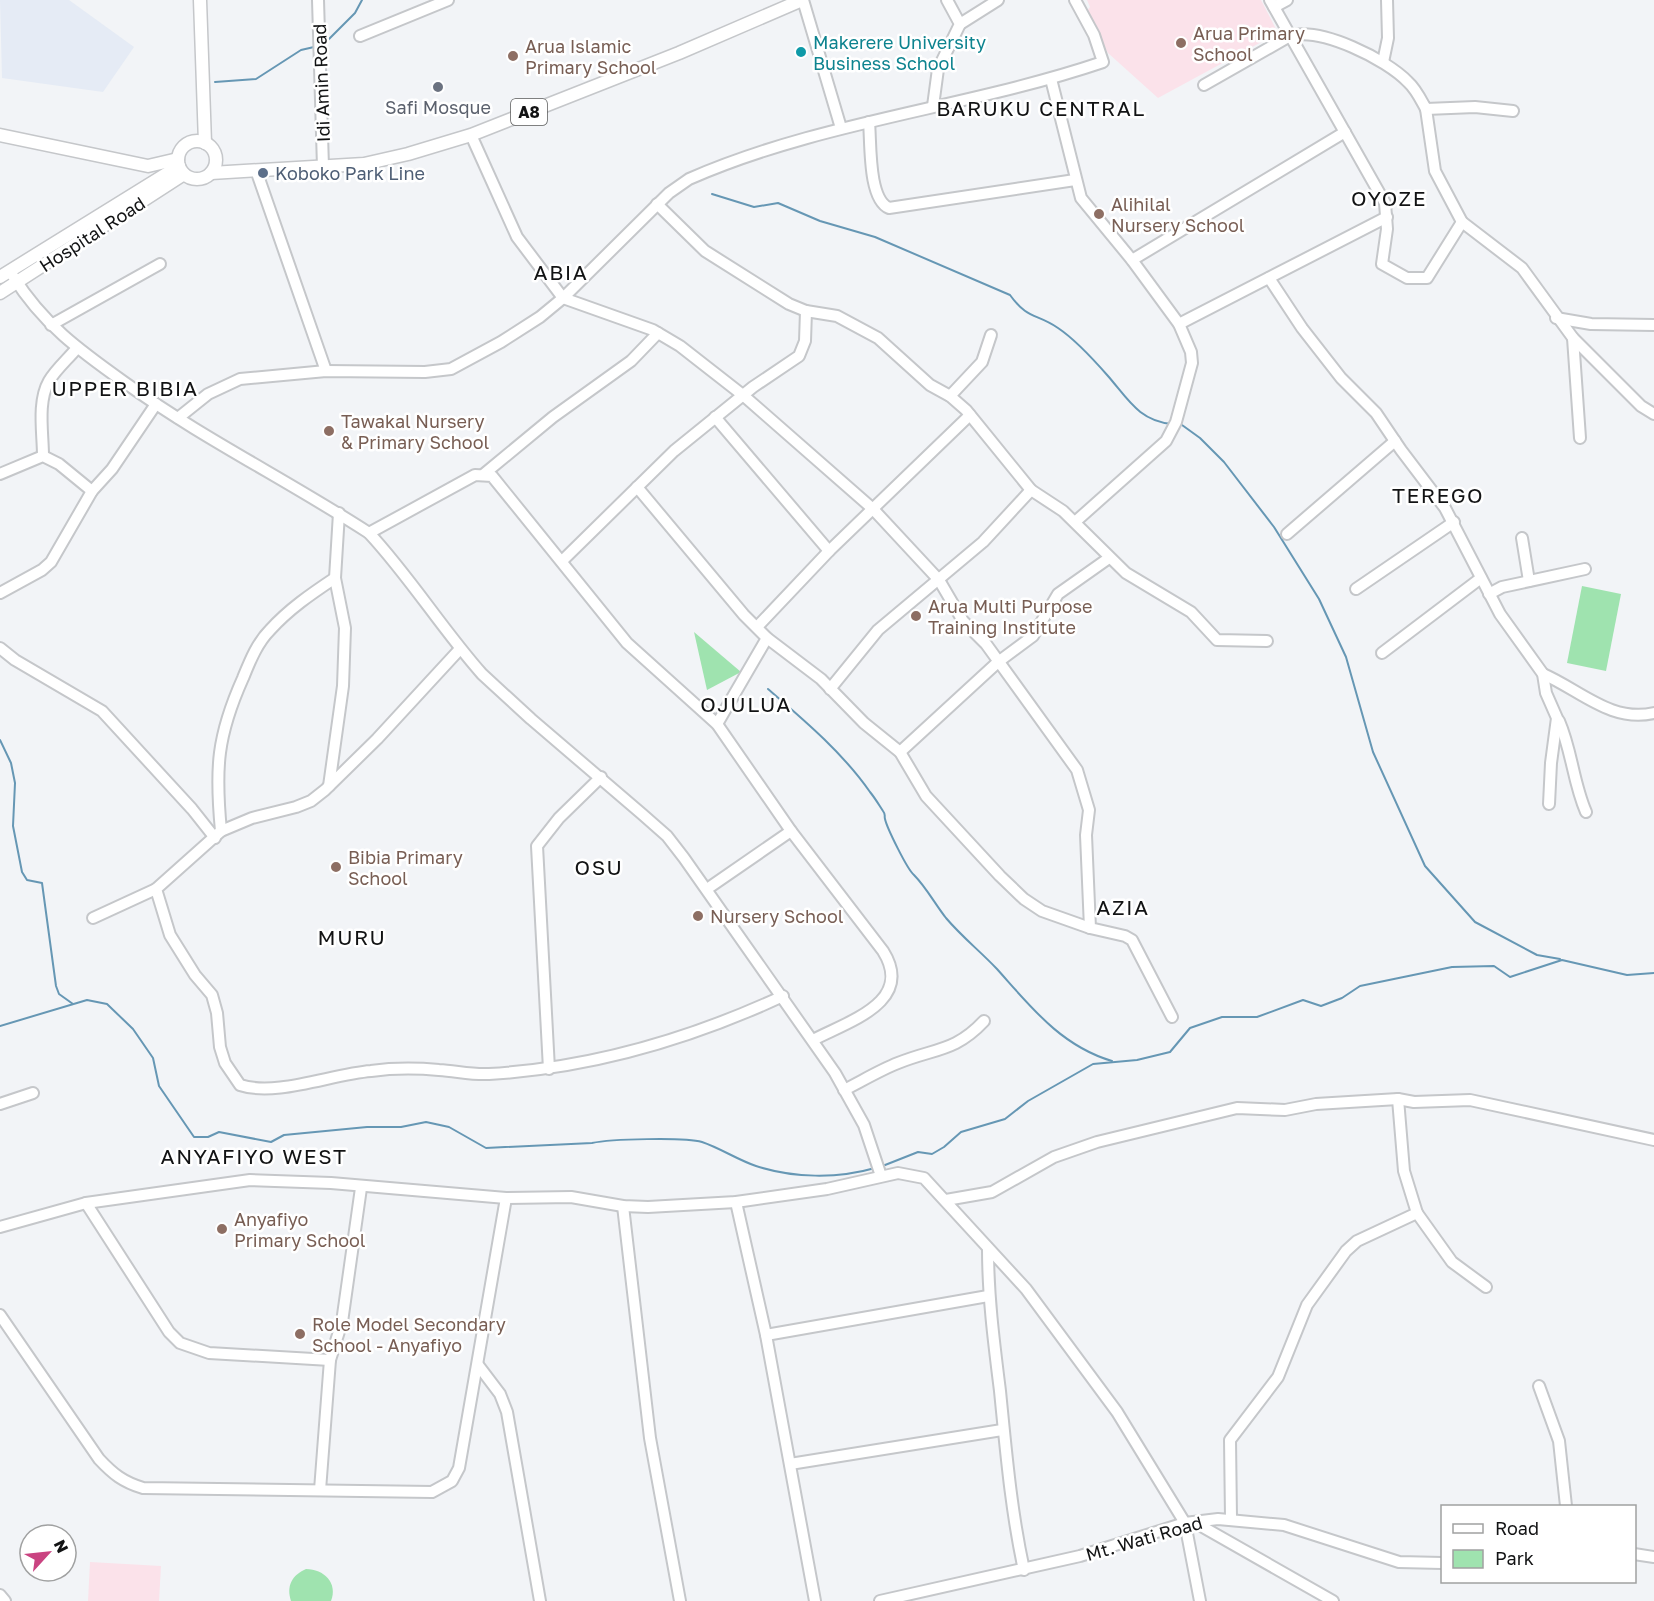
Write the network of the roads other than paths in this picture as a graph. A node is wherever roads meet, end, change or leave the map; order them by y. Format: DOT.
graph roads {
  1 [pos="318,0"];
  2 [pos="448,0"];
  3 [pos="803,0"];
  4 [pos="947,0"];
  5 [pos="998,0"];
  6 [pos="1075,0"];
  7 [pos="1287,0"];
  8 [pos="1387,0"];
  9 [pos="197,2"];
  10 [pos="1272,3"];
  11 [pos="960,24"];
  12 [pos="360,36"];
  13 [pos="1290,36"];
  14 [pos="1383,62"];
  15 [pos="1051,79"];
  16 [pos="1204,85"];
  17 [pos="933,106"];
  18 [pos="1426,109"];
  19 [pos="1513,111"];
  20 [pos="869,122"];
  21 [pos="841,128"];
  22 [pos="1345,132"];
  23 [pos="0,135"];
  24 [pos="471,135"];
  25 [pos="205,143"];
  26 [pos="215,157"];
  27 [pos="180,166"];
  28 [pos="323,166"];
  29 [pos="256,170"];
  30 [pos="242,171"];
  31 [pos="211,173"];
  32 [pos="1075,180"];
  33 [pos="657,204"];
  34 [pos="1387,217"];
  35 [pos="1462,222"];
  36 [pos="1132,260"];
  37 [pos="160,264"];
  38 [pos="5,274"];
  39 [pos="1269,278"];
  40 [pos="17,283"];
  41 [pos="0,293"];
  42 [pos="563,298"];
  43 [pos="806,311"];
  44 [pos="1556,318"];
  45 [pos="1179,324"];
  46 [pos="51,325"];
  47 [pos="1654,326"];
  48 [pos="658,333"];
  49 [pos="991,335"];
  50 [pos="1573,338"];
  51 [pos="77,348"];
  52 [pos="326,371"];
  53 [pos="744,396"];
  54 [pos="950,396"];
  55 [pos="156,404"];
  56 [pos="1654,414"];
  57 [pos="970,415"];
  58 [pos="715,417"];
  59 [pos="178,418"];
  60 [pos="1581,438"];
  61 [pos="1395,441"];
  62 [pos="43,456"];
  63 [pos="0,474"];
  64 [pos="484,474"];
  65 [pos="637,487"];
  66 [pos="1031,490"];
  67 [pos="92,491"];
  68 [pos="873,509"];
  69 [pos="339,513"];
  70 [pos="1076,522"];
  71 [pos="1454,522"];
  72 [pos="369,533"];
  73 [pos="1287,534"];
  74 [pos="1522,538"];
  75 [pos="829,551"];
  76 [pos="1109,558"];
  77 [pos="562,561"];
  78 [pos="1585,569"];
  79 [pos="335,578"];
  80 [pos="1481,578"];
  81 [pos="939,580"];
  82 [pos="1529,581"];
  83 [pos="1356,589"];
  84 [pos="0,593"];
  85 [pos="1490,594"];
  86 [pos="757,627"];
  87 [pos="767,638"];
  88 [pos="1267,641"];
  89 [pos="0,648"];
  90 [pos="460,649"];
  91 [pos="1382,653"];
  92 [pos="998,662"];
  93 [pos="1543,674"];
  94 [pos="830,689"];
  95 [pos="1654,713"];
  96 [pos="1557,718"];
  97 [pos="717,724"];
  98 [pos="900,752"];
  99 [pos="602,777"];
  100 [pos="329,786"];
  101 [pos="1549,804"];
  102 [pos="1586,812"];
  103 [pos="791,831"];
  104 [pos="218,835"];
  105 [pos="156,889"];
  106 [pos="708,889"];
  107 [pos="93,918"];
  108 [pos="1090,928"];
  109 [pos="783,996"];
  110 [pos="1172,1017"];
  111 [pos="984,1021"];
  112 [pos="813,1040"];
  113 [pos="549,1069"];
  114 [pos="844,1090"];
  115 [pos="33,1093"];
  116 [pos="1398,1099"];
  117 [pos="0,1104"];
  118 [pos="1654,1140"];
  119 [pos="881,1176"];
  120 [pos="361,1188"];
  121 [pos="506,1198"];
  122 [pos="946,1200"];
  123 [pos="735,1202"];
  124 [pos="86,1203"];
  125 [pos="623,1206"];
  126 [pos="1417,1213"];
  127 [pos="0,1227"];
  128 [pos="988,1249"];
  129 [pos="1486,1287"];
  130 [pos="988,1296"];
  131 [pos="0,1315"];
  132 [pos="766,1335"];
  133 [pos="330,1360"];
  134 [pos="478,1365"];
  135 [pos="1539,1386"];
  136 [pos="1002,1430"];
  137 [pos="790,1464"];
  138 [pos="320,1490"];
  139 [pos="1566,1505"];
  140 [pos="1231,1518"];
  141 [pos="1190,1522"];
  142 [pos="1636,1554"];
  143 [pos="1654,1557"];
  144 [pos="1441,1563"];
  145 [pos="1024,1570"];
  146 [pos="0,1595"];
  147 [pos="929,1596"];
  148 [pos="5,1601"];
  149 [pos="540,1601"];
  150 [pos="680,1601"];
  151 [pos="814,1601"];
  152 [pos="880,1601"];
  153 [pos="1200,1601"];
  154 [pos="1333,1601"];
  1 -- 28 [label="street, Idi Amin Road"];
  2 -- 12 [label="street"];
  3 -- 21 [label="street"];
  3 -- 24 [label="main road, A8"];
  4 -- 11 [label="street"];
  5 -- 11 [label="street"];
  6 -- 15 [label="street"];
  7 -- 10 [label="street"];
  8 -- 14 [label="street"];
  9 -- 25 [label="main road"];
  10 -- 13 [label="street"];
  11 -- 17 [label="street"];
  13 -- 14 [label="street"];
  13 -- 16 [label="street"];
  13 -- 22 [label="street"];
  14 -- 18 [label="street"];
  15 -- 17 [label="street"];
  15 -- 32 [label="street"];
  17 -- 20 [label="street"];
  18 -- 19 [label="street"];
  18 -- 35 [label="street"];
  20 -- 21 [label="street"];
  20 -- 32 [label="street"];
  21 -- 33 [label="street"];
  22 -- 34 [label="street"];
  22 -- 36 [label="street"];
  23 -- 27 [label="main road"];
  24 -- 28 [label="main road, A8"];
  24 -- 42 [label="street"];
  25 -- 26 [label="main road"];
  25 -- 27 [label="main road"];
  26 -- 30 [label="main road"];
  26 -- 31 [label="main road"];
  27 -- 31 [label="main road"];
  27 -- 38 [label="main road, Hospital Road"];
  27 -- 40 [label="main road, Hospital Road"];
  28 -- 29 [label="main road, A8"];
  29 -- 30 [label="main road, A8"];
  29 -- 52 [label="street"];
  30 -- 31 [label="main road"];
  32 -- 36 [label="street"];
  33 -- 42 [label="street"];
  33 -- 43 [label="street"];
  34 -- 35 [label="street"];
  34 -- 39 [label="street"];
  35 -- 44 [label="street"];
  36 -- 45 [label="street"];
  37 -- 46 [label="street"];
  38 -- 40 [label="street"];
  39 -- 45 [label="street"];
  39 -- 61 [label="street"];
  40 -- 41 [label="main road, Hospital Road"];
  40 -- 46 [label="street"];
  42 -- 48 [label="street"];
  42 -- 52 [label="street"];
  43 -- 53 [label="street"];
  43 -- 54 [label="street"];
  44 -- 47 [label="street"];
  44 -- 50 [label="street"];
  45 -- 70 [label="street"];
  46 -- 51 [label="street"];
  48 -- 53 [label="street"];
  48 -- 64 [label="street"];
  49 -- 54 [label="street"];
  50 -- 56 [label="street"];
  50 -- 60 [label="street"];
  51 -- 55 [label="street"];
  51 -- 62 [label="street"];
  52 -- 59 [label="street"];
  53 -- 58 [label="street"];
  53 -- 68 [label="street"];
  54 -- 57 [label="street"];
  55 -- 59 [label="street"];
  55 -- 67 [label="street"];
  57 -- 66 [label="street"];
  57 -- 68 [label="street"];
  58 -- 65 [label="street"];
  58 -- 75 [label="street"];
  59 -- 69 [label="street"];
  61 -- 71 [label="street"];
  61 -- 73 [label="street"];
  62 -- 63 [label="street"];
  62 -- 67 [label="street"];
  64 -- 72 [label="street"];
  64 -- 77 [label="street"];
  65 -- 77 [label="street"];
  65 -- 86 [label="street"];
  66 -- 70 [label="street"];
  66 -- 81 [label="street"];
  67 -- 84 [label="street"];
  68 -- 75 [label="street"];
  68 -- 81 [label="street"];
  69 -- 72 [label="street"];
  69 -- 79 [label="street"];
  70 -- 76 [label="street"];
  71 -- 80 [label="street"];
  71 -- 83 [label="street"];
  72 -- 90 [label="street"];
  74 -- 82 [label="street"];
  75 -- 86 [label="street"];
  76 -- 88 [label="street"];
  76 -- 92 [label="street"];
  77 -- 97 [label="street"];
  78 -- 82 [label="street"];
  79 -- 100 [label="street"];
  79 -- 104 [label="street"];
  80 -- 85 [label="street"];
  80 -- 91 [label="street"];
  81 -- 92 [label="street"];
  81 -- 94 [label="street"];
  82 -- 85 [label="street"];
  85 -- 93 [label="street"];
  86 -- 87 [label="street"];
  87 -- 94 [label="street"];
  87 -- 97 [label="street"];
  89 -- 104 [label="street"];
  90 -- 99 [label="street"];
  90 -- 100 [label="street"];
  92 -- 98 [label="street"];
  92 -- 108 [label="street"];
  93 -- 95 [label="street"];
  93 -- 96 [label="street"];
  94 -- 98 [label="street"];
  96 -- 101 [label="street"];
  96 -- 102 [label="street"];
  97 -- 103 [label="street"];
  98 -- 108 [label="street"];
  99 -- 106 [label="street"];
  99 -- 113 [label="street"];
  100 -- 104 [label="street"];
  103 -- 106 [label="street"];
  103 -- 112 [label="street"];
  104 -- 105 [label="street"];
  105 -- 107 [label="street"];
  105 -- 113 [label="street"];
  106 -- 109 [label="street"];
  108 -- 110 [label="street"];
  109 -- 112 [label="street"];
  109 -- 113 [label="street"];
  111 -- 114 [label="street"];
  112 -- 114 [label="street"];
  114 -- 119 [label="street"];
  115 -- 117 [label="street"];
  116 -- 118 [label="street"];
  116 -- 122 [label="street"];
  116 -- 126 [label="street"];
  119 -- 122 [label="street"];
  119 -- 123 [label="street"];
  120 -- 121 [label="street"];
  120 -- 124 [label="street"];
  120 -- 133 [label="street"];
  121 -- 125 [label="street"];
  121 -- 134 [label="street"];
  122 -- 128 [label="street"];
  123 -- 125 [label="street"];
  123 -- 132 [label="street"];
  124 -- 127 [label="street"];
  124 -- 133 [label="street"];
  125 -- 150 [label="street"];
  126 -- 129 [label="street"];
  126 -- 140 [label="street"];
  128 -- 130 [label="street"];
  128 -- 141 [label="street"];
  130 -- 132 [label="street"];
  130 -- 136 [label="street"];
  131 -- 138 [label="street"];
  132 -- 137 [label="street"];
  133 -- 138 [label="street"];
  134 -- 138 [label="street"];
  134 -- 149 [label="street"];
  135 -- 139 [label="street"];
  136 -- 137 [label="street"];
  136 -- 145 [label="street"];
  137 -- 151 [label="street"];
  140 -- 141 [label="street, Mt. Wati Road"];
  140 -- 144 [label="street, Mt. Wati Road"];
  141 -- 145 [label="street, Mt. Wati Road"];
  141 -- 153 [label="street"];
  141 -- 154 [label="street"];
  142 -- 143 [label="street"];
  145 -- 147 [label="street, Mt. Wati Road"];
  146 -- 148 [label="street"];
  147 -- 152 [label="street, Mt. Wati Road"];
}
